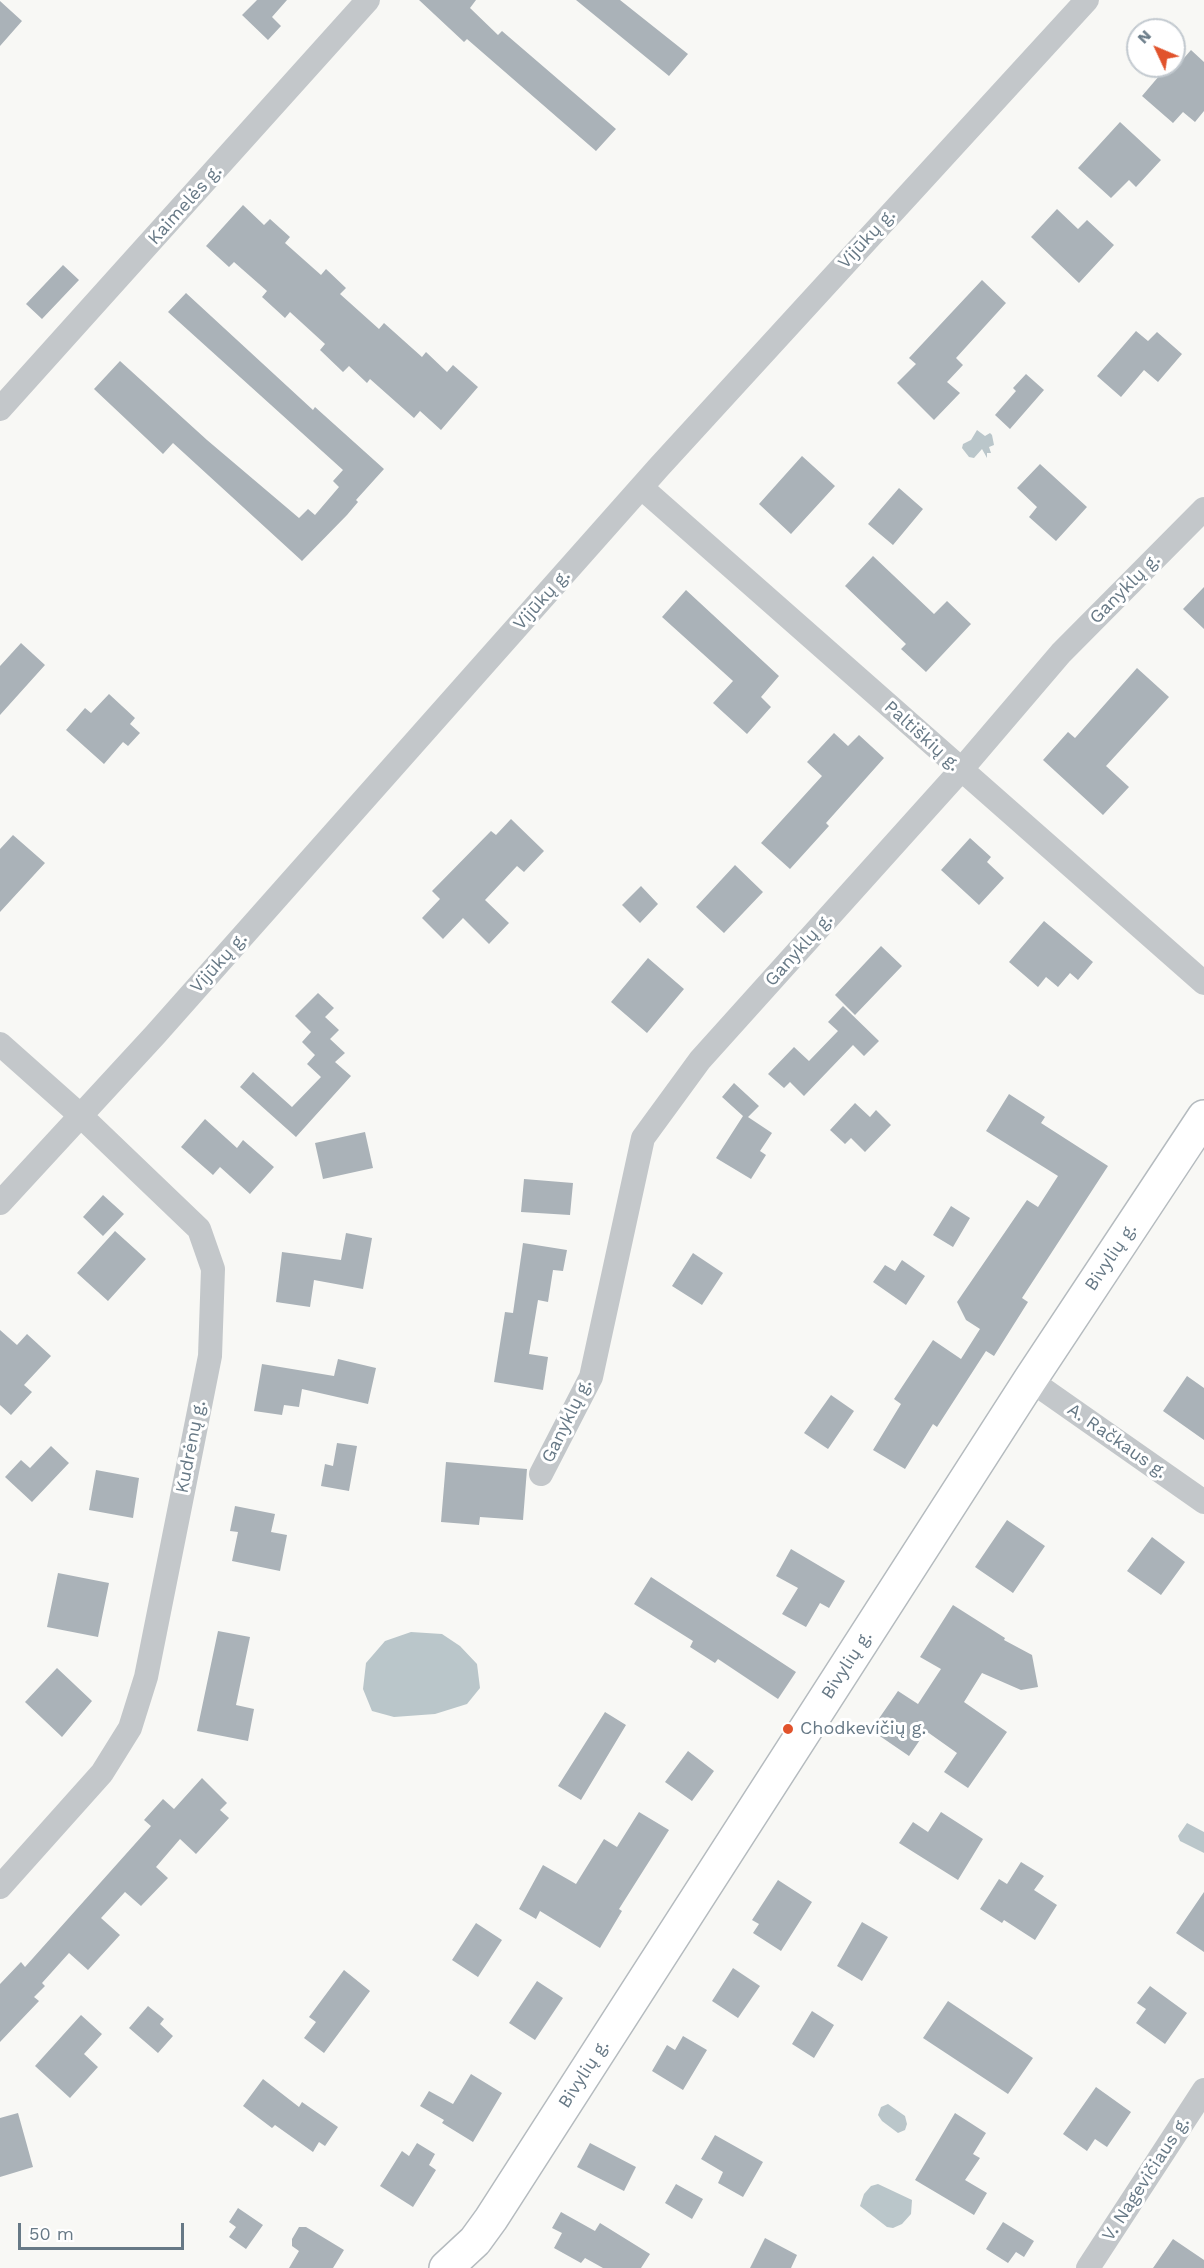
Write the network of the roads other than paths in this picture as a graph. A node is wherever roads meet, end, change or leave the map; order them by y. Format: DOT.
graph roads {
  1 [pos="368,0"];
  2 [pos="1087,0"];
  3 [pos="0,408"];
  4 [pos="642,488"];
  5 [pos="1204,509"];
  6 [pos="961,770"];
  7 [pos="1204,983"];
  8 [pos="0,1044"];
  9 [pos="81,1116"];
  10 [pos="1204,1117"];
  11 [pos="0,1203"];
  12 [pos="1030,1380"];
  13 [pos="541,1474"];
  14 [pos="1204,1502"];
  15 [pos="0,1887"];
  16 [pos="1204,2090"];
  17 [pos="446,2268"];
  18 [pos="1088,2268"];
  1 -- 3 [label="street, Kaimelės g."];
  2 -- 4 [label="street, Vijūkų g."];
  4 -- 6 [label="street, Paltiškių g."];
  4 -- 9 [label="street, Vijūkų g."];
  5 -- 6 [label="street, Ganyklų g."];
  6 -- 7 [label="street, Paltiškių g."];
  6 -- 13 [label="street, Ganyklų g."];
  8 -- 9 [label="street, Kudrėnų g."];
  9 -- 11 [label="street, Vijūkų g."];
  9 -- 15 [label="street, Kudrėnų g."];
  10 -- 12 [label="street, Bivylių g."];
  12 -- 14 [label="street, A. Račkaus g."];
  12 -- 17 [label="street, Bivylių g."];
  16 -- 18 [label="street, V. Nagevičiaus g."];
}
